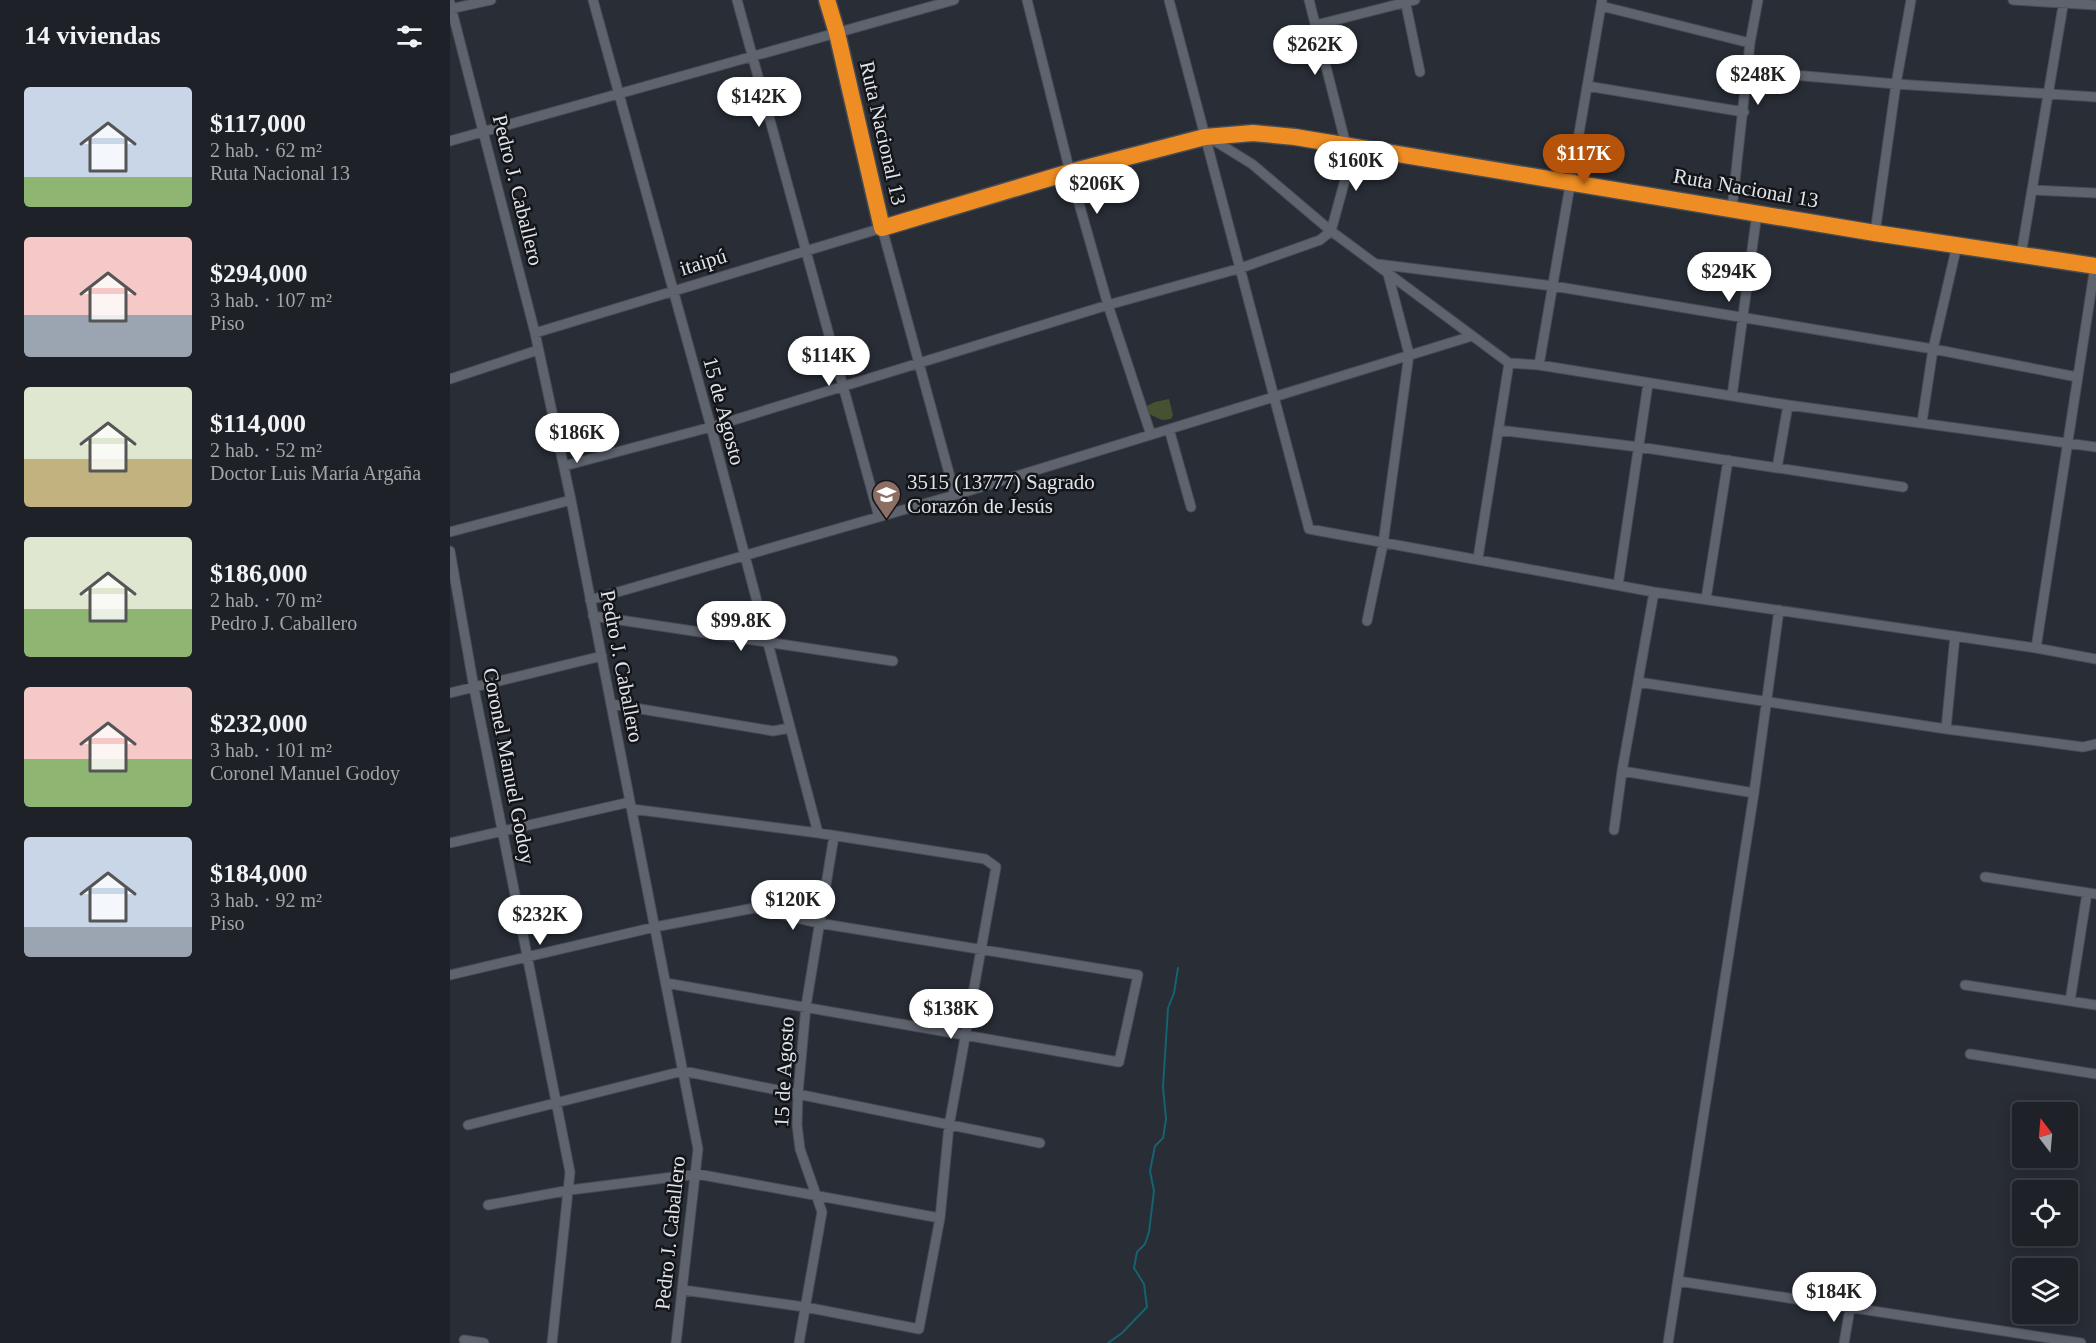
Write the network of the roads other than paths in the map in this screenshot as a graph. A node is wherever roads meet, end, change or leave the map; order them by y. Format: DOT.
graph roads {
  1 [pos="491,0"];
  2 [pos="593,0"];
  3 [pos="737,0"];
  4 [pos="827,0"];
  5 [pos="954,0"];
  6 [pos="1027,0"];
  7 [pos="1169,0"];
  8 [pos="1309,0"];
  9 [pos="1758,0"];
  10 [pos="1911,0"];
  11 [pos="2013,0"];
  12 [pos="1409,1"];
  13 [pos="2064,1"];
  14 [pos="1601,3"];
  15 [pos="2096,5"];
  16 [pos="450,7"];
  17 [pos="1316,26"];
  18 [pos="837,33"];
  19 [pos="1750,43"];
  20 [pos="754,57"];
  21 [pos="1748,70"];
  22 [pos="1420,72"];
  23 [pos="1896,84"];
  24 [pos="1587,86"];
  25 [pos="2049,94"];
  26 [pos="618,95"];
  27 [pos="2096,97"];
  28 [pos="1744,112"];
  29 [pos="484,131"];
  30 [pos="1207,137"];
  31 [pos="450,141"];
  32 [pos="1350,146"];
  33 [pos="1070,172"];
  34 [pos="1571,181"];
  35 [pos="2032,190"];
  36 [pos="2096,194"];
  37 [pos="1732,208"];
  38 [pos="1757,213"];
  39 [pos="882,228"];
  40 [pos="1331,231"];
  41 [pos="1875,233"];
  42 [pos="1957,245"];
  43 [pos="805,250"];
  44 [pos="2021,255"];
  45 [pos="1375,264"];
  46 [pos="2095,266"];
  47 [pos="1241,268"];
  48 [pos="1388,274"];
  49 [pos="1553,286"];
  50 [pos="672,291"];
  51 [pos="1108,305"];
  52 [pos="1743,319"];
  53 [pos="535,333"];
  54 [pos="1472,336"];
  55 [pos="1933,349"];
  56 [pos="538,350"];
  57 [pos="1409,354"];
  58 [pos="920,363"];
  59 [pos="1509,363"];
  60 [pos="1539,365"];
  61 [pos="2077,377"];
  62 [pos="450,379"];
  63 [pos="1648,384"];
  64 [pos="843,387"];
  65 [pos="1732,396"];
  66 [pos="1272,398"];
  67 [pos="1788,405"];
  68 [pos="1922,422"];
  69 [pos="711,427"];
  70 [pos="1169,429"];
  71 [pos="1498,430"];
  72 [pos="1151,435"];
  73 [pos="2067,441"];
  74 [pos="1639,447"];
  75 [pos="2096,447"];
  76 [pos="1728,460"];
  77 [pos="564,466"];
  78 [pos="1777,468"];
  79 [pos="1903,487"];
  80 [pos="955,495"];
  81 [pos="571,500"];
  82 [pos="1191,507"];
  83 [pos="879,517"];
  84 [pos="450,532"];
  85 [pos="1383,544"];
  86 [pos="450,551"];
  87 [pos="744,556"];
  88 [pos="1478,558"];
  89 [pos="1618,585"];
  90 [pos="1654,592"];
  91 [pos="1706,599"];
  92 [pos="590,600"];
  93 [pos="1779,610"];
  94 [pos="593,616"];
  95 [pos="1367,621"];
  96 [pos="1955,636"];
  97 [pos="767,642"];
  98 [pos="2036,648"];
  99 [pos="602,656"];
  100 [pos="2096,659"];
  101 [pos="893,661"];
  102 [pos="1638,682"];
  103 [pos="474,687"];
  104 [pos="450,693"];
  105 [pos="1765,701"];
  106 [pos="611,704"];
  107 [pos="790,728"];
  108 [pos="1946,729"];
  109 [pos="2096,744"];
  110 [pos="1622,771"];
  111 [pos="1754,793"];
  112 [pos="631,805"];
  113 [pos="1614,830"];
  114 [pos="503,831"];
  115 [pos="818,833"];
  116 [pos="834,836"];
  117 [pos="450,843"];
  118 [pos="1985,877"];
  119 [pos="2091,894"];
  120 [pos="818,923"];
  121 [pos="655,927"];
  122 [pos="981,950"];
  123 [pos="528,956"];
  124 [pos="450,975"];
  125 [pos="666,983"];
  126 [pos="1965,985"];
  127 [pos="2070,1001"];
  128 [pos="2096,1005"];
  129 [pos="806,1006"];
  130 [pos="966,1034"];
  131 [pos="1970,1054"];
  132 [pos="683,1071"];
  133 [pos="2096,1074"];
  134 [pos="798,1094"];
  135 [pos="558,1102"];
  136 [pos="468,1125"];
  137 [pos="949,1126"];
  138 [pos="1040,1143"];
  139 [pos="697,1174"];
  140 [pos="570,1190"];
  141 [pos="818,1195"];
  142 [pos="488,1205"];
  143 [pos="940,1218"];
  144 [pos="1678,1281"];
  145 [pos="683,1290"];
  146 [pos="806,1307"];
  147 [pos="1850,1308"];
  148 [pos="464,1340"];
  149 [pos="2038,1340"];
  150 [pos="484,1343"];
  151 [pos="552,1343"];
  152 [pos="676,1343"];
  153 [pos="799,1343"];
  154 [pos="1668,1343"];
  155 [pos="1844,1343"];
  156 [pos="2081,1343"];
  1 -- 16 [label="street"];
  2 -- 26 [label="street, 15 de Agosto"];
  3 -- 20 [label="street"];
  4 -- 18 [label="highway, Ruta Nacional 13"];
  5 -- 18 [label="street"];
  6 -- 33 [label="street"];
  7 -- 30 [label="street"];
  8 -- 17 [label="street"];
  9 -- 19 [label="street"];
  10 -- 23 [label="street"];
  11 -- 13 [label="street"];
  12 -- 17 [label="street"];
  12 -- 22 [label="street"];
  13 -- 15 [label="street"];
  13 -- 25 [label="street"];
  14 -- 19 [label="street"];
  14 -- 24 [label="street"];
  16 -- 29 [label="street, Pedro J. Caballero"];
  17 -- 32 [label="street"];
  18 -- 20 [label="street"];
  18 -- 39 [label="highway, Ruta Nacional 13"];
  19 -- 21 [label="street"];
  20 -- 26 [label="street"];
  20 -- 43 [label="street"];
  21 -- 23 [label="street"];
  21 -- 28 [label="street"];
  23 -- 25 [label="street"];
  23 -- 41 [label="street"];
  24 -- 28 [label="street"];
  24 -- 34 [label="street"];
  25 -- 27 [label="street"];
  25 -- 35 [label="street"];
  26 -- 29 [label="street"];
  26 -- 50 [label="street, 15 de Agosto"];
  28 -- 37 [label="street"];
  29 -- 31 [label="street"];
  29 -- 53 [label="street, Pedro J. Caballero"];
  30 -- 32 [label="highway, Ruta Nacional 13"];
  30 -- 33 [label="highway, Ruta Nacional 13"];
  30 -- 40 [label="street"];
  30 -- 47 [label="street"];
  32 -- 34 [label="highway, Ruta Nacional 13"];
  32 -- 40 [label="street"];
  33 -- 39 [label="highway, Ruta Nacional 13"];
  33 -- 51 [label="street"];
  34 -- 37 [label="highway, Ruta Nacional 13"];
  34 -- 49 [label="street"];
  35 -- 36 [label="street"];
  35 -- 44 [label="street"];
  37 -- 38 [label="highway, Ruta Nacional 13"];
  38 -- 41 [label="highway, Ruta Nacional 13"];
  38 -- 52 [label="street"];
  39 -- 43 [label="street, itaipú"];
  39 -- 58 [label="street"];
  40 -- 45 [label="street"];
  40 -- 47 [label="street"];
  41 -- 42 [label="highway, Ruta Nacional 13"];
  42 -- 44 [label="highway, Ruta Nacional 13"];
  42 -- 55 [label="street"];
  43 -- 50 [label="street, itaipú"];
  43 -- 64 [label="street"];
  44 -- 46 [label="highway, Ruta Nacional 13"];
  45 -- 48 [label="street"];
  45 -- 49 [label="street"];
  46 -- 61 [label="street"];
  47 -- 51 [label="street"];
  47 -- 66 [label="street"];
  48 -- 54 [label="street"];
  48 -- 57 [label="street"];
  49 -- 52 [label="street"];
  49 -- 60 [label="street"];
  50 -- 53 [label="street, itaipú"];
  50 -- 69 [label="street, 15 de Agosto"];
  51 -- 58 [label="street"];
  51 -- 72 [label="street"];
  52 -- 55 [label="street"];
  52 -- 65 [label="street"];
  53 -- 56 [label="street, Pedro J. Caballero"];
  54 -- 57 [label="street"];
  54 -- 59 [label="street"];
  55 -- 61 [label="street"];
  55 -- 68 [label="street"];
  56 -- 62 [label="street"];
  56 -- 77 [label="street, Pedro J. Caballero"];
  57 -- 66 [label="street"];
  57 -- 85 [label="street"];
  58 -- 64 [label="street"];
  58 -- 80 [label="street"];
  59 -- 60 [label="street"];
  59 -- 71 [label="street"];
  60 -- 63 [label="street"];
  61 -- 73 [label="street"];
  63 -- 65 [label="street"];
  63 -- 74 [label="street"];
  64 -- 69 [label="street"];
  64 -- 83 [label="street"];
  65 -- 67 [label="street"];
  66 -- 70 [label="street"];
  66 -- 85 [label="street"];
  67 -- 68 [label="street"];
  67 -- 78 [label="street"];
  68 -- 73 [label="street"];
  69 -- 77 [label="street"];
  69 -- 87 [label="street, 15 de Agosto"];
  70 -- 72 [label="street"];
  70 -- 82 [label="street"];
  71 -- 74 [label="street"];
  71 -- 88 [label="street"];
  72 -- 80 [label="street"];
  73 -- 75 [label="street"];
  73 -- 98 [label="street"];
  74 -- 76 [label="street"];
  74 -- 89 [label="street"];
  76 -- 78 [label="street"];
  76 -- 91 [label="street"];
  77 -- 81 [label="street, Pedro J. Caballero"];
  78 -- 79 [label="street"];
  80 -- 83 [label="street"];
  81 -- 84 [label="street"];
  81 -- 92 [label="street, Pedro J. Caballero"];
  83 -- 87 [label="street"];
  85 -- 88 [label="street"];
  85 -- 95 [label="street"];
  86 -- 103 [label="street, Coronel Manuel Godoy"];
  87 -- 92 [label="street"];
  87 -- 97 [label="street, 15 de Agosto"];
  88 -- 89 [label="street"];
  89 -- 90 [label="street"];
  90 -- 91 [label="street"];
  90 -- 102 [label="street"];
  91 -- 93 [label="street"];
  92 -- 94 [label="street, Pedro J. Caballero"];
  93 -- 96 [label="street"];
  93 -- 105 [label="street"];
  94 -- 97 [label="street"];
  94 -- 99 [label="street, Pedro J. Caballero"];
  96 -- 98 [label="street"];
  96 -- 108 [label="street"];
  97 -- 101 [label="street"];
  97 -- 107 [label="street, 15 de Agosto"];
  98 -- 100 [label="street"];
  99 -- 103 [label="street"];
  99 -- 106 [label="street, Pedro J. Caballero"];
  102 -- 105 [label="street"];
  102 -- 110 [label="street"];
  103 -- 104 [label="street"];
  103 -- 114 [label="street, Coronel Manuel Godoy"];
  105 -- 108 [label="street"];
  105 -- 111 [label="street"];
  106 -- 107 [label="street"];
  106 -- 112 [label="street, Pedro J. Caballero"];
  107 -- 115 [label="street, 15 de Agosto"];
  108 -- 109 [label="street"];
  110 -- 111 [label="street"];
  110 -- 113 [label="street"];
  111 -- 144 [label="street"];
  112 -- 114 [label="street"];
  112 -- 115 [label="street"];
  112 -- 121 [label="street, Pedro J. Caballero"];
  114 -- 117 [label="street"];
  114 -- 123 [label="street, Coronel Manuel Godoy"];
  115 -- 116 [label="street"];
  116 -- 120 [label="street, 15 de Agosto"];
  116 -- 122 [label="street"];
  118 -- 119 [label="street"];
  119 -- 127 [label="street"];
  120 -- 121 [label="street"];
  120 -- 122 [label="street"];
  120 -- 129 [label="street, 15 de Agosto"];
  121 -- 123 [label="street"];
  121 -- 125 [label="street, Pedro J. Caballero"];
  122 -- 130 [label="street"];
  122 -- 130 [label="street"];
  123 -- 124 [label="street"];
  123 -- 135 [label="street, Coronel Manuel Godoy"];
  125 -- 129 [label="street"];
  125 -- 132 [label="street, Pedro J. Caballero"];
  126 -- 127 [label="street"];
  127 -- 128 [label="street"];
  129 -- 130 [label="street"];
  129 -- 134 [label="street, 15 de Agosto"];
  130 -- 137 [label="street"];
  131 -- 133 [label="street"];
  132 -- 134 [label="street"];
  132 -- 135 [label="street"];
  132 -- 139 [label="street, Pedro J. Caballero"];
  134 -- 137 [label="street"];
  134 -- 141 [label="street, 15 de Agosto"];
  135 -- 136 [label="street"];
  135 -- 140 [label="street, Coronel Manuel Godoy"];
  137 -- 138 [label="street"];
  137 -- 143 [label="street"];
  139 -- 140 [label="street"];
  139 -- 141 [label="street"];
  139 -- 145 [label="street, Pedro J. Caballero"];
  140 -- 142 [label="street"];
  140 -- 151 [label="street, Coronel Manuel Godoy"];
  141 -- 143 [label="street"];
  141 -- 146 [label="street, 15 de Agosto"];
  143 -- 146 [label="street"];
  144 -- 147 [label="street"];
  144 -- 154 [label="street"];
  145 -- 146 [label="street"];
  145 -- 152 [label="street, Pedro J. Caballero"];
  146 -- 153 [label="street, 15 de Agosto"];
  147 -- 149 [label="street"];
  147 -- 155 [label="street"];
  148 -- 150 [label="street"];
  149 -- 156 [label="street"];
}
